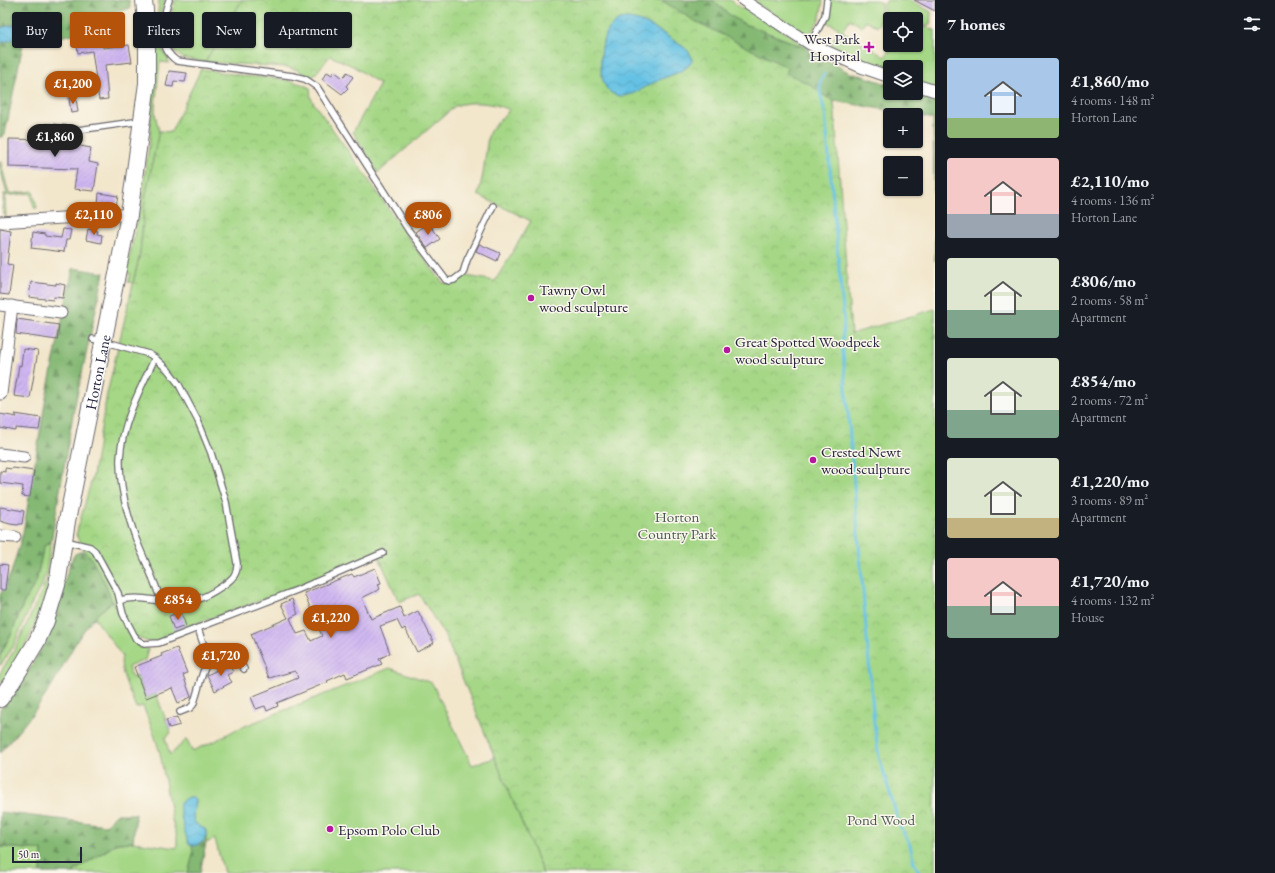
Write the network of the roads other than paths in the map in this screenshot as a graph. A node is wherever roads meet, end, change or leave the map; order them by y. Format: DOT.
graph roads {
  1 [pos="144,0"];
  2 [pos="152,0"];
  3 [pos="169,0"];
  4 [pos="743,0"];
  5 [pos="827,0"];
  6 [pos="145,12"];
  7 [pos="150,12"];
  8 [pos="810,44"];
  9 [pos="147,48"];
  10 [pos="883,75"];
  11 [pos="923,87"];
  12 [pos="935,91"];
  13 [pos="141,121"];
  14 [pos="47,127"];
  15 [pos="493,206"];
  16 [pos="129,215"];
  17 [pos="0,222"];
  18 [pos="0,305"];
  19 [pos="12,306"];
  20 [pos="61,313"];
  21 [pos="98,340"];
  22 [pos="155,358"];
  23 [pos="2,359"];
  24 [pos="1,394"];
  25 [pos="0,454"];
  26 [pos="24,457"];
  27 [pos="0,536"];
  28 [pos="15,537"];
  29 [pos="64,540"];
  30 [pos="383,553"];
  31 [pos="120,600"];
  32 [pos="161,602"];
  33 [pos="198,628"];
  34 [pos="212,656"];
  35 [pos="244,669"];
  36 [pos="0,699"];
  37 [pos="180,712"];
  1 -- 6 [label="street, Horton Lane"];
  2 -- 7 [label="street, Horton Lane"];
  3 -- 15 [label="lane"];
  4 -- 8 [label="street"];
  5 -- 8 [label="lane"];
  8 -- 10 [label="street"];
  9 -- 13 [label="street, Horton Lane"];
  11 -- 12 [label="street"];
  13 -- 14 [label="lane"];
  13 -- 16 [label="street, Horton Lane"];
  16 -- 17 [label="street"];
  16 -- 21 [label="street, Horton Lane"];
  18 -- 19 [label="street"];
  19 -- 20 [label="street"];
  19 -- 23 [label="street"];
  21 -- 22 [label="lane"];
  21 -- 29 [label="street, Horton Lane"];
  22 -- 32 [label="lane"];
  22 -- 32 [label="lane"];
  23 -- 24 [label="street"];
  25 -- 26 [label="street"];
  27 -- 28 [label="street"];
  29 -- 31 [label="lane"];
  29 -- 36 [label="street, Horton Lane"];
  30 -- 33 [label="lane"];
  31 -- 32 [label="lane"];
  31 -- 33 [label="lane"];
  33 -- 34 [label="lane"];
  34 -- 35 [label="lane"];
  34 -- 37 [label="lane"];
}
